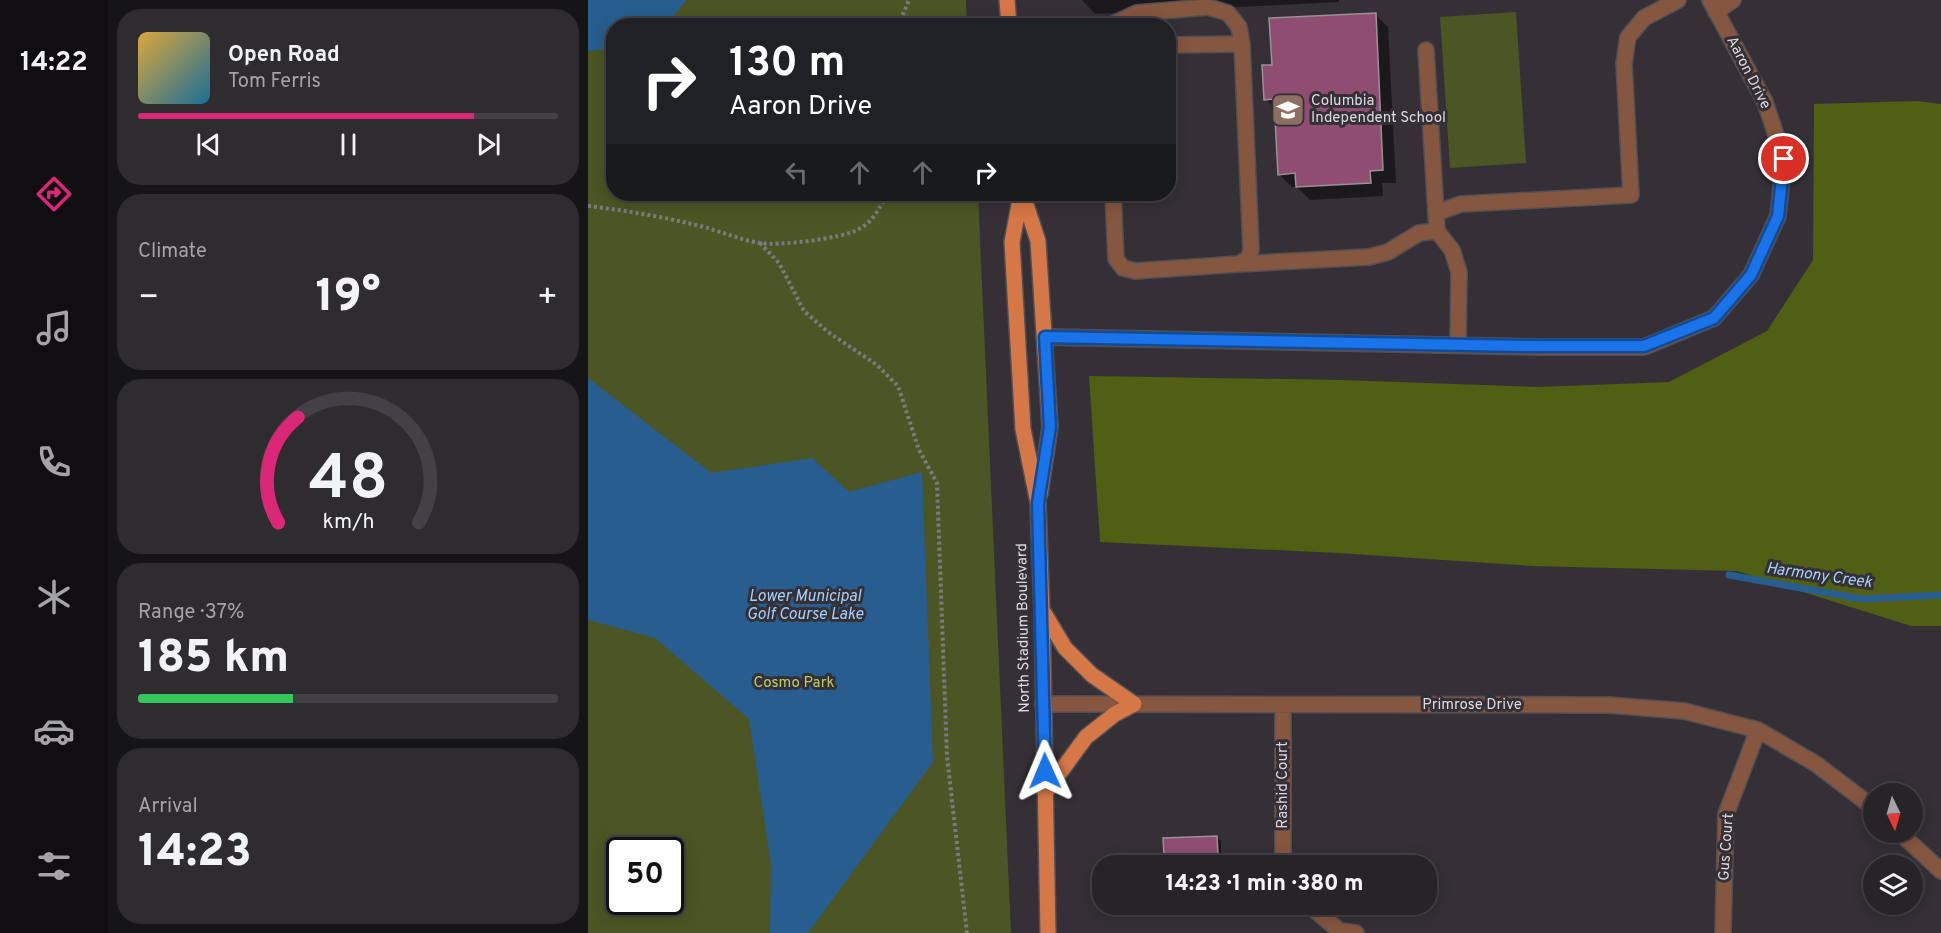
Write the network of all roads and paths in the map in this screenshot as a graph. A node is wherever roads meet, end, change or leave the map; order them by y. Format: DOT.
graph roads {
  1 [pos="909,0"];
  2 [pos="1008,0"];
  3 [pos="1678,0"];
  4 [pos="1733,0"];
  5 [pos="1713,6"];
  6 [pos="901,18"];
  7 [pos="1009,18"];
  8 [pos="1126,18"];
  9 [pos="1242,44"];
  10 [pos="1176,45"];
  11 [pos="1426,50"];
  12 [pos="884,201"];
  13 [pos="1021,201"];
  14 [pos="1024,201"];
  15 [pos="1113,201"];
  16 [pos="588,206"];
  17 [pos="1436,213"];
  18 [pos="1437,231"];
  19 [pos="760,243"];
  20 [pos="1239,264"];
  21 [pos="1045,337"];
  22 [pos="1458,345"];
  23 [pos="1038,503"];
  24 [pos="1042,611"];
  25 [pos="1134,704"];
  26 [pos="1043,705"];
  27 [pos="1283,705"];
  28 [pos="1758,730"];
  29 [pos="1045,793"];
  30 [pos="1863,800"];
  31 [pos="1911,843"];
  32 [pos="1283,855"];
  33 [pos="1941,871"];
  34 [pos="1320,915"];
  35 [pos="967,933"];
  36 [pos="1048,933"];
  37 [pos="1356,933"];
  38 [pos="1723,933"];
  1 -- 6 [label="path"];
  2 -- 7 [label="main road"];
  3 -- 17 [label="street"];
  4 -- 5 [label="street"];
  5 -- 22 [label="street, Aaron Drive"];
  8 -- 9 [label="street"];
  9 -- 10 [label="street"];
  9 -- 20 [label="street"];
  11 -- 17 [label="street"];
  12 -- 19 [label="path"];
  13 -- 23 [label="main road, North Stadium Boulevard"];
  14 -- 21 [label="main road, North Stadium Boulevard"];
  15 -- 20 [label="street"];
  16 -- 19 [label="path"];
  17 -- 18 [label="street"];
  18 -- 20 [label="street"];
  18 -- 22 [label="street"];
  19 -- 35 [label="path"];
  21 -- 22 [label="street, Aaron Drive"];
  21 -- 23 [label="main road, North Stadium Boulevard"];
  23 -- 24 [label="main road, North Stadium Boulevard"];
  24 -- 25 [label="main road"];
  24 -- 26 [label="main road, North Stadium Boulevard"];
  25 -- 26 [label="street, Primrose Drive"];
  25 -- 27 [label="street, Primrose Drive"];
  25 -- 29 [label="main road"];
  26 -- 29 [label="main road, North Stadium Boulevard"];
  27 -- 28 [label="street, Primrose Drive"];
  27 -- 32 [label="street, Rashid Court"];
  28 -- 30 [label="street, Primrose Drive"];
  28 -- 38 [label="street, Gus Court"];
  29 -- 36 [label="main road, North Stadium Boulevard"];
  31 -- 33 [label="street"];
  34 -- 37 [label="street"];
}
